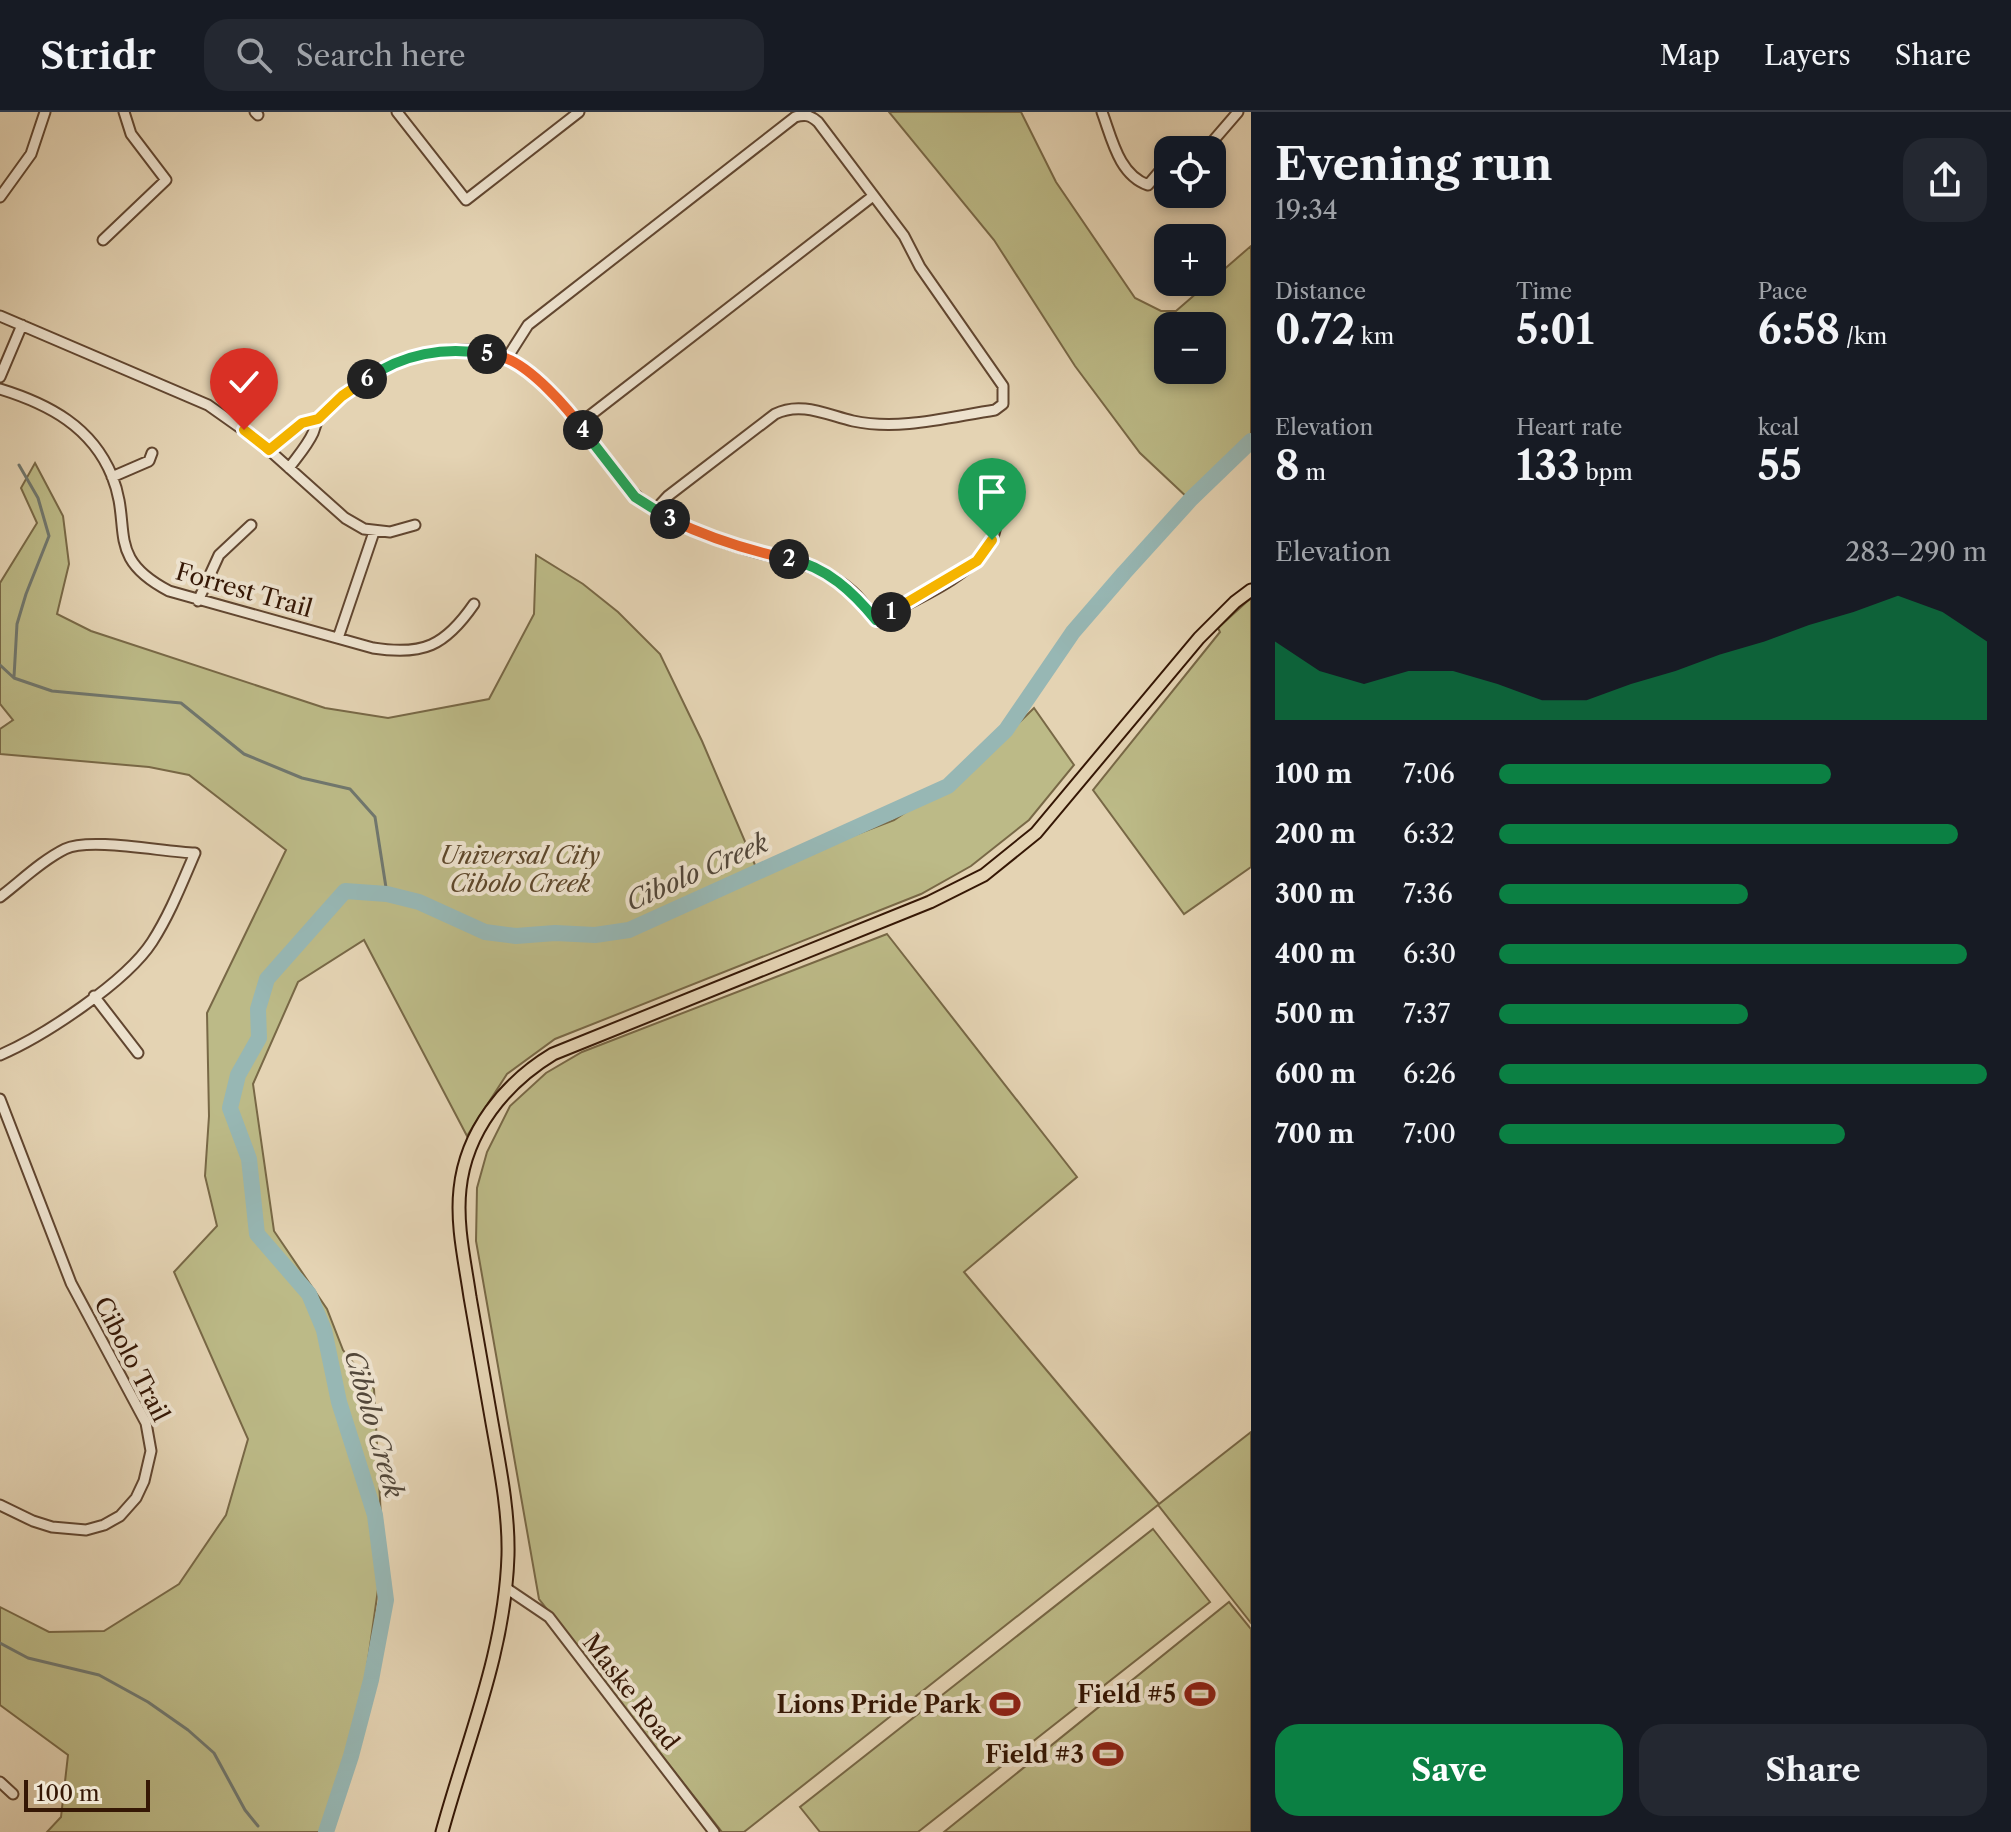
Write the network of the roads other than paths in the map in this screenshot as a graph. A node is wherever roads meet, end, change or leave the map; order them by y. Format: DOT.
graph roads {
  1 [pos="45,112"];
  2 [pos="124,112"];
  3 [pos="397,112"];
  4 [pos="579,112"];
  5 [pos="1102,112"];
  6 [pos="1238,112"];
  7 [pos="1218,136"];
  8 [pos="1154,178"];
  9 [pos="873,196"];
  10 [pos="0,197"];
  11 [pos="103,240"];
  12 [pos="0,316"];
  13 [pos="22,325"];
  14 [pos="507,358"];
  15 [pos="0,377"];
  16 [pos="0,389"];
  17 [pos="318,419"];
  18 [pos="579,424"];
  19 [pos="269,450"];
  20 [pos="152,453"];
  21 [pos="289,468"];
  22 [pos="112,477"];
  23 [pos="998,504"];
  24 [pos="655,510"];
  25 [pos="251,525"];
  26 [pos="415,525"];
  27 [pos="374,532"];
  28 [pos="1251,590"];
  29 [pos="198,601"];
  30 [pos="474,604"];
  31 [pos="338,638"];
  32 [pos="0,897"];
  33 [pos="94,996"];
  34 [pos="138,1053"];
  35 [pos="0,1055"];
  36 [pos="0,1099"];
  37 [pos="0,1505"];
  38 [pos="506,1588"];
  39 [pos="0,1782"];
  40 [pos="13,1794"];
  41 [pos="442,1832"];
  42 [pos="714,1832"];
  1 -- 10 [label="street"];
  2 -- 11 [label="street"];
  3 -- 4 [label="street"];
  5 -- 8 [label="street"];
  6 -- 7 [label="street"];
  9 -- 14 [label="street"];
  9 -- 18 [label="street"];
  9 -- 24 [label="street"];
  12 -- 13 [label="street"];
  13 -- 15 [label="street"];
  13 -- 19 [label="street"];
  14 -- 17 [label="street"];
  14 -- 18 [label="street"];
  16 -- 22 [label="street, Forrest Trail"];
  17 -- 19 [label="street"];
  17 -- 21 [label="street"];
  18 -- 24 [label="street"];
  19 -- 21 [label="street"];
  20 -- 22 [label="street"];
  21 -- 27 [label="street"];
  22 -- 29 [label="street, Forrest Trail"];
  23 -- 24 [label="street"];
  25 -- 29 [label="street"];
  26 -- 27 [label="street"];
  27 -- 31 [label="street"];
  28 -- 38 [label="main road"];
  29 -- 31 [label="street, Forrest Trail"];
  30 -- 31 [label="street, Forrest Trail"];
  32 -- 33 [label="street"];
  33 -- 34 [label="street"];
  33 -- 35 [label="street"];
  36 -- 37 [label="street, Cibolo Trail"];
  38 -- 41 [label="main road"];
  38 -- 42 [label="street, Maske Road"];
  39 -- 40 [label="street"];
}
